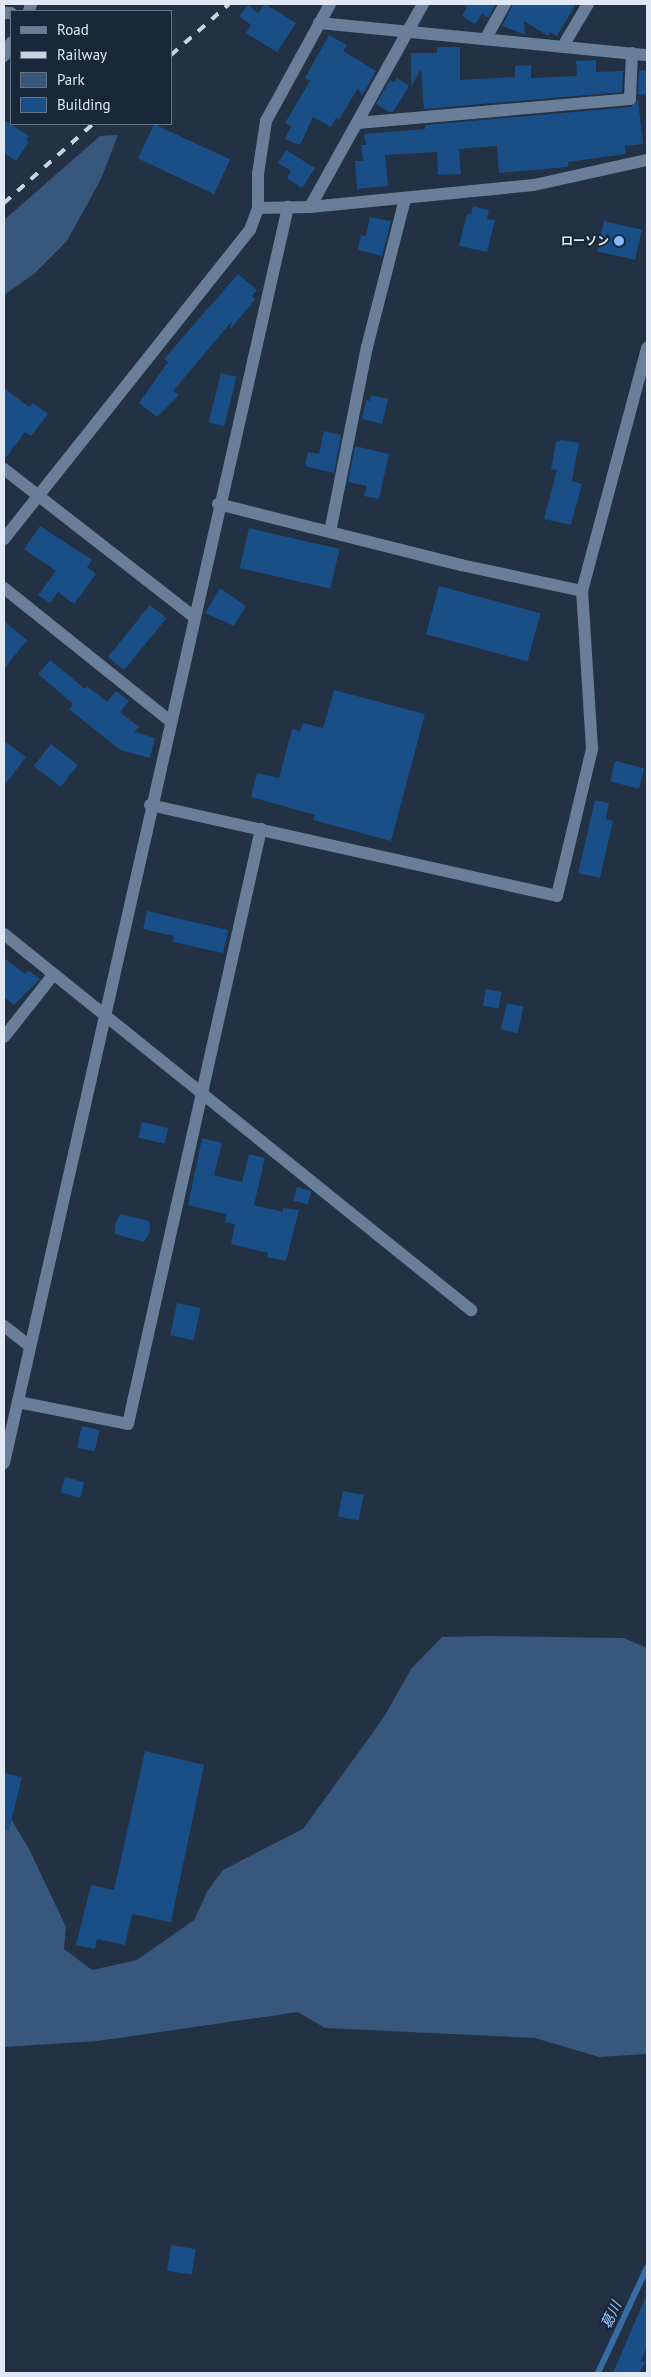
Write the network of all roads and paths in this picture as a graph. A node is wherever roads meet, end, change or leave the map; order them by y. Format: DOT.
graph roads {
  1 [pos="330,4"];
  2 [pos="423,4"];
  3 [pos="505,4"];
  4 [pos="588,4"];
  5 [pos="319,23"];
  6 [pos="407,32"];
  7 [pos="486,38"];
  8 [pos="10,45"];
  9 [pos="563,46"];
  10 [pos="632,53"];
  11 [pos="647,55"];
  12 [pos="4,56"];
  13 [pos="357,123"];
  14 [pos="647,160"];
  15 [pos="405,199"];
  16 [pos="288,207"];
  17 [pos="310,207"];
  18 [pos="258,208"];
  19 [pos="647,348"];
  20 [pos="4,469"];
  21 [pos="38,496"];
  22 [pos="218,504"];
  23 [pos="330,532"];
  24 [pos="4,539"];
  25 [pos="4,588"];
  26 [pos="582,591"];
  27 [pos="194,616"];
  28 [pos="170,721"];
  29 [pos="150,805"];
  30 [pos="261,829"];
  31 [pos="4,934"];
  32 [pos="54,974"];
  33 [pos="103,1016"];
  34 [pos="4,1037"];
  35 [pos="202,1094"];
  36 [pos="471,1310"];
  37 [pos="4,1326"];
  38 [pos="30,1346"];
  39 [pos="18,1402"];
  40 [pos="4,1463"];
  1 -- 5 [label="street"];
  2 -- 6 [label="street"];
  3 -- 7 [label="street"];
  4 -- 9 [label="street"];
  5 -- 6 [label="street"];
  5 -- 18 [label="street"];
  6 -- 7 [label="street"];
  6 -- 13 [label="street"];
  7 -- 9 [label="street"];
  8 -- 12 [label="street"];
  9 -- 10 [label="street"];
  10 -- 11 [label="street"];
  10 -- 13 [label="street"];
  13 -- 17 [label="street"];
  14 -- 15 [label="street"];
  15 -- 17 [label="street"];
  15 -- 23 [label="street"];
  16 -- 17 [label="street"];
  16 -- 18 [label="street"];
  16 -- 22 [label="street"];
  18 -- 21 [label="street"];
  19 -- 26 [label="street"];
  20 -- 21 [label="street"];
  21 -- 24 [label="street"];
  21 -- 27 [label="street"];
  22 -- 23 [label="street"];
  22 -- 27 [label="street"];
  23 -- 26 [label="street"];
  25 -- 28 [label="street"];
  26 -- 30 [label="street"];
  27 -- 28 [label="street"];
  28 -- 29 [label="street"];
  29 -- 30 [label="street"];
  29 -- 33 [label="street"];
  30 -- 35 [label="street"];
  31 -- 32 [label="street"];
  32 -- 33 [label="street"];
  32 -- 34 [label="street"];
  33 -- 35 [label="street"];
  33 -- 38 [label="street"];
  35 -- 36 [label="street"];
  35 -- 39 [label="street"];
  37 -- 38 [label="street"];
  38 -- 39 [label="street"];
  39 -- 40 [label="street"];
}
